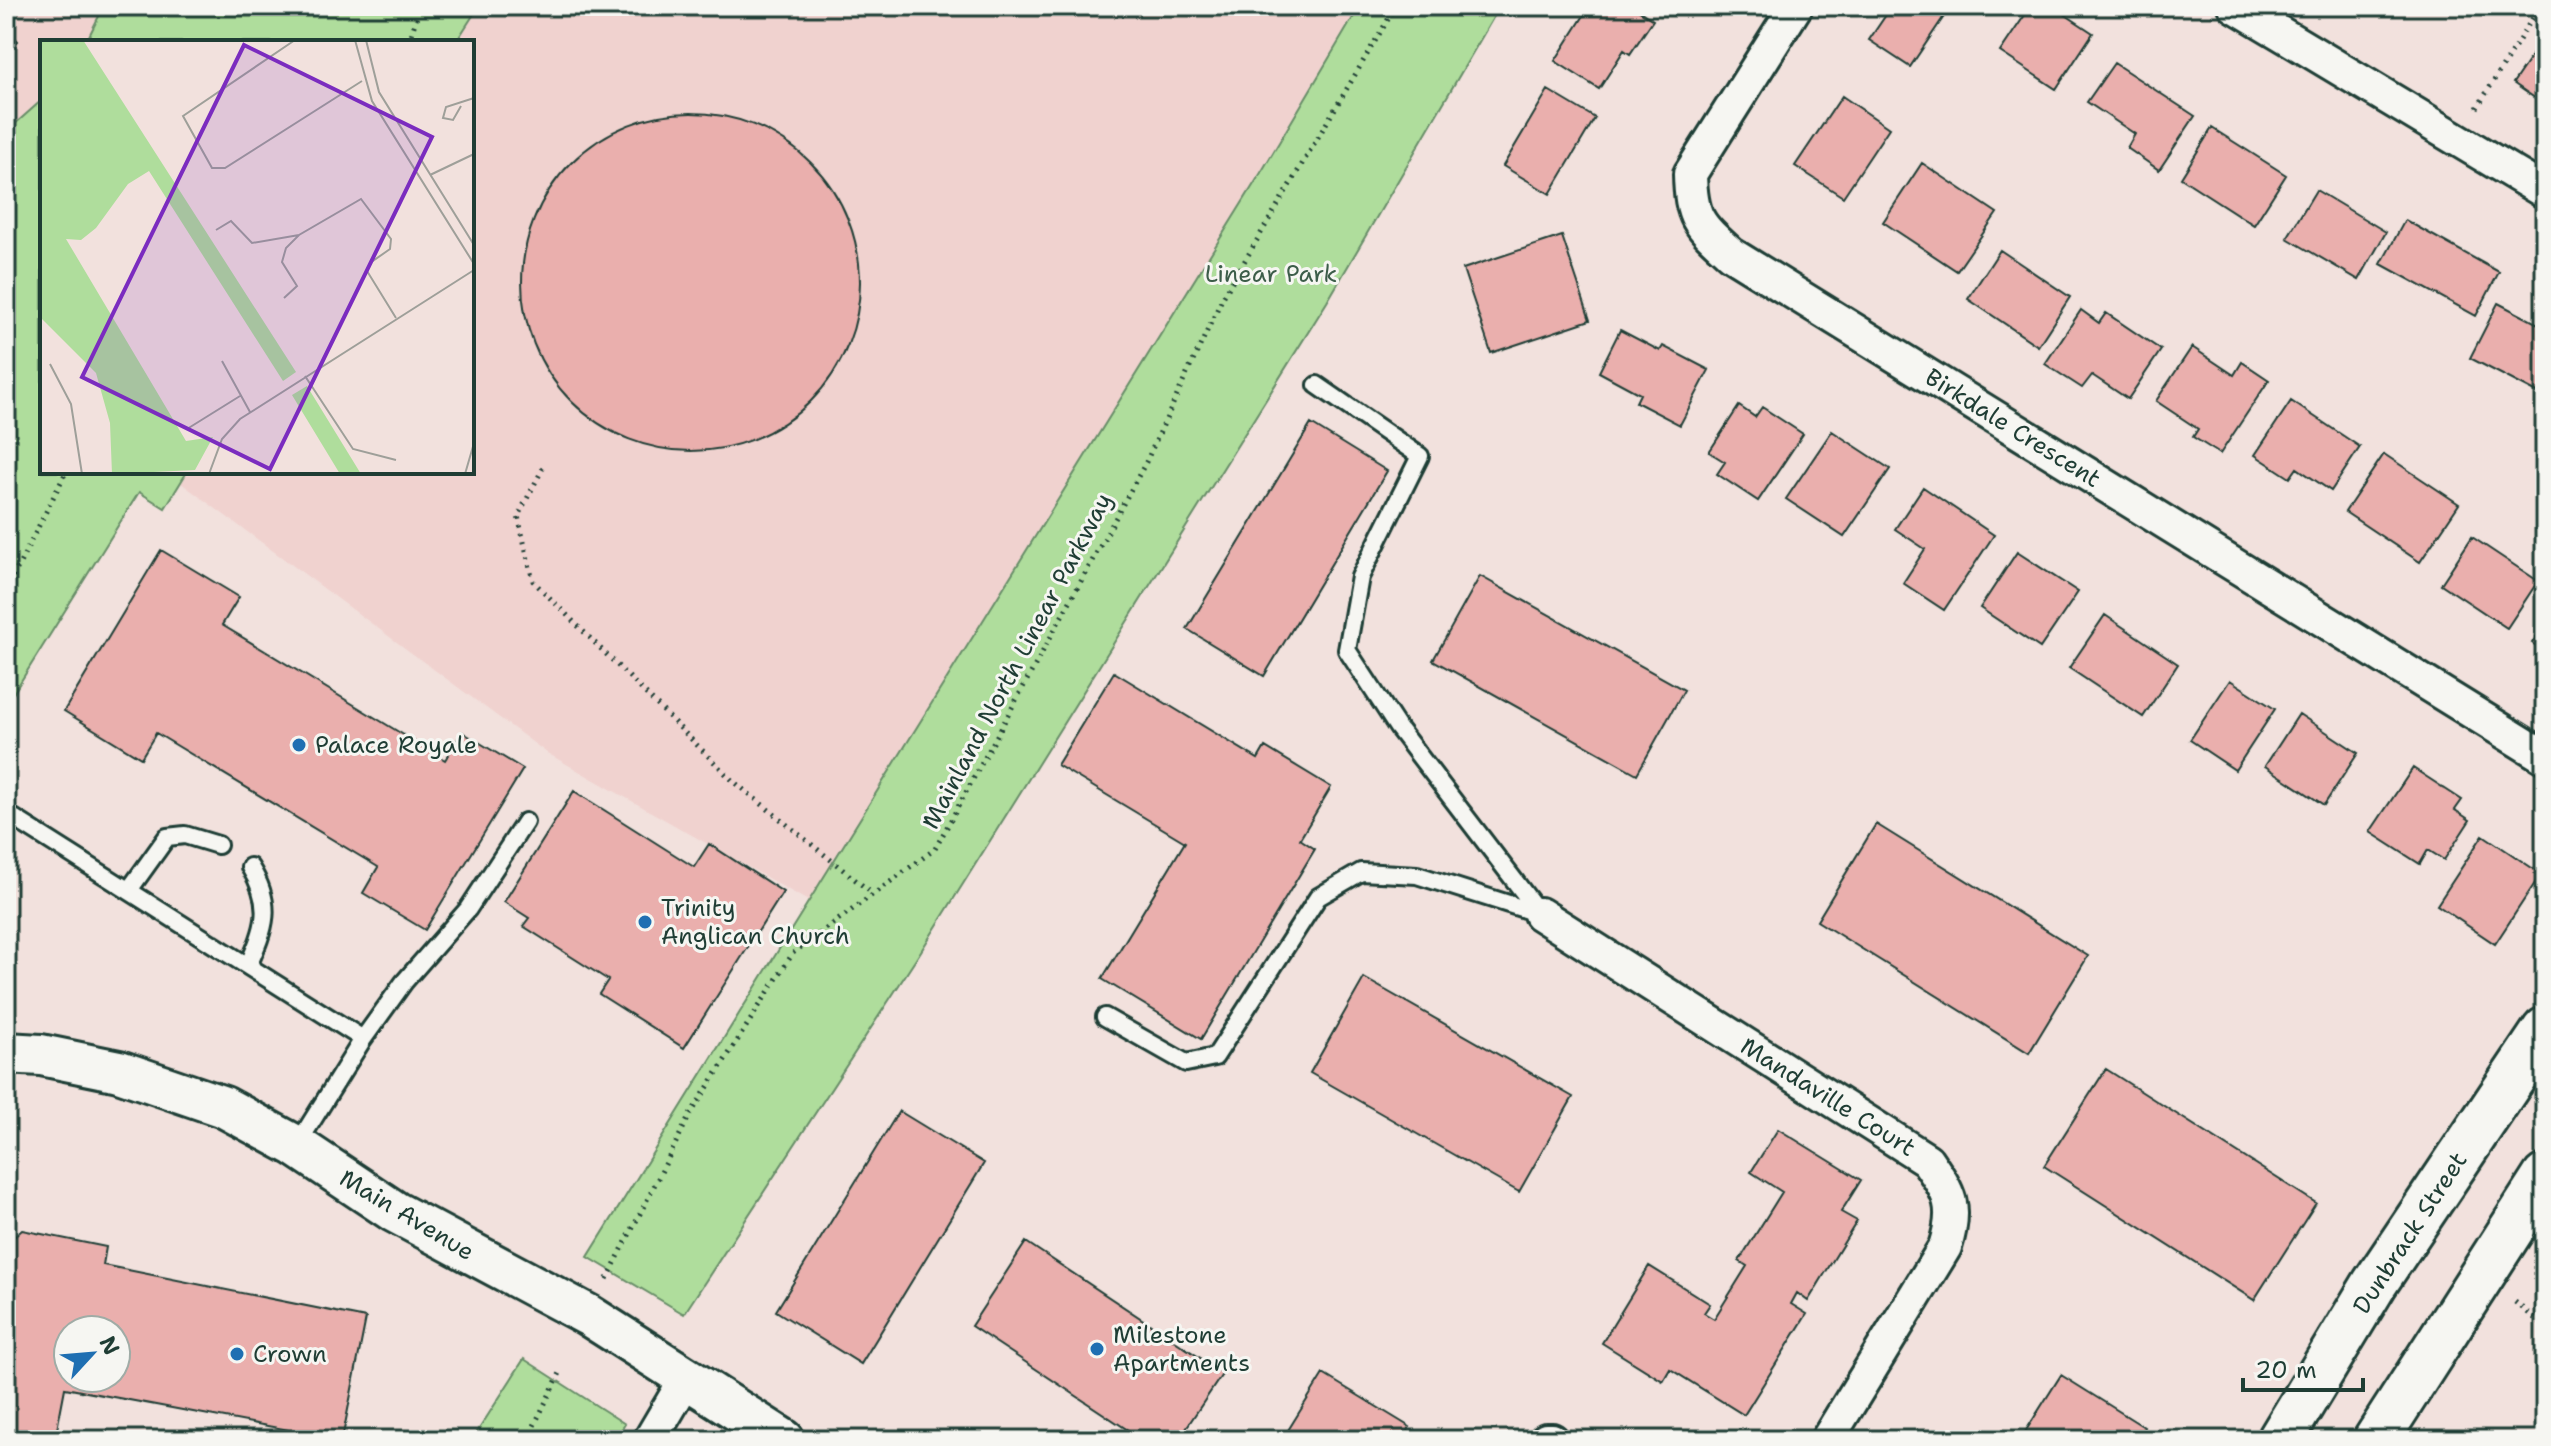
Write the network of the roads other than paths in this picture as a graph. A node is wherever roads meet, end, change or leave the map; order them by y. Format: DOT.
graph roads {
  1 [pos="1796,6"];
  2 [pos="2235,6"];
  3 [pos="2545,192"];
  4 [pos="1317,385"];
  5 [pos="2545,757"];
  6 [pos="6,813"];
  7 [pos="525,822"];
  8 [pos="218,845"];
  9 [pos="250,867"];
  10 [pos="129,890"];
  11 [pos="1540,914"];
  12 [pos="248,966"];
  13 [pos="1105,1017"];
  14 [pos="2545,1030"];
  15 [pos="363,1039"];
  16 [pos="6,1053"];
  17 [pos="296,1146"];
  18 [pos="2545,1177"];
  19 [pos="686,1379"];
  20 [pos="650,1440"];
  21 [pos="784,1440"];
  22 [pos="1827,1440"];
  23 [pos="2280,1440"];
  24 [pos="2376,1440"];
  1 -- 5 [label="street, Birkdale Crescent"];
  2 -- 3 [label="street"];
  4 -- 11 [label="lane"];
  6 -- 10 [label="lane"];
  7 -- 15 [label="lane"];
  8 -- 10 [label="lane"];
  9 -- 12 [label="lane"];
  10 -- 12 [label="lane"];
  11 -- 13 [label="lane"];
  11 -- 22 [label="street, Mandaville Court"];
  12 -- 15 [label="lane"];
  14 -- 23 [label="main road, Dunbrack Street"];
  15 -- 17 [label="lane"];
  16 -- 17 [label="street, Main Avenue"];
  17 -- 19 [label="street, Main Avenue"];
  18 -- 24 [label="main road"];
  19 -- 20 [label="street"];
  19 -- 21 [label="street, Main Avenue"];
}
